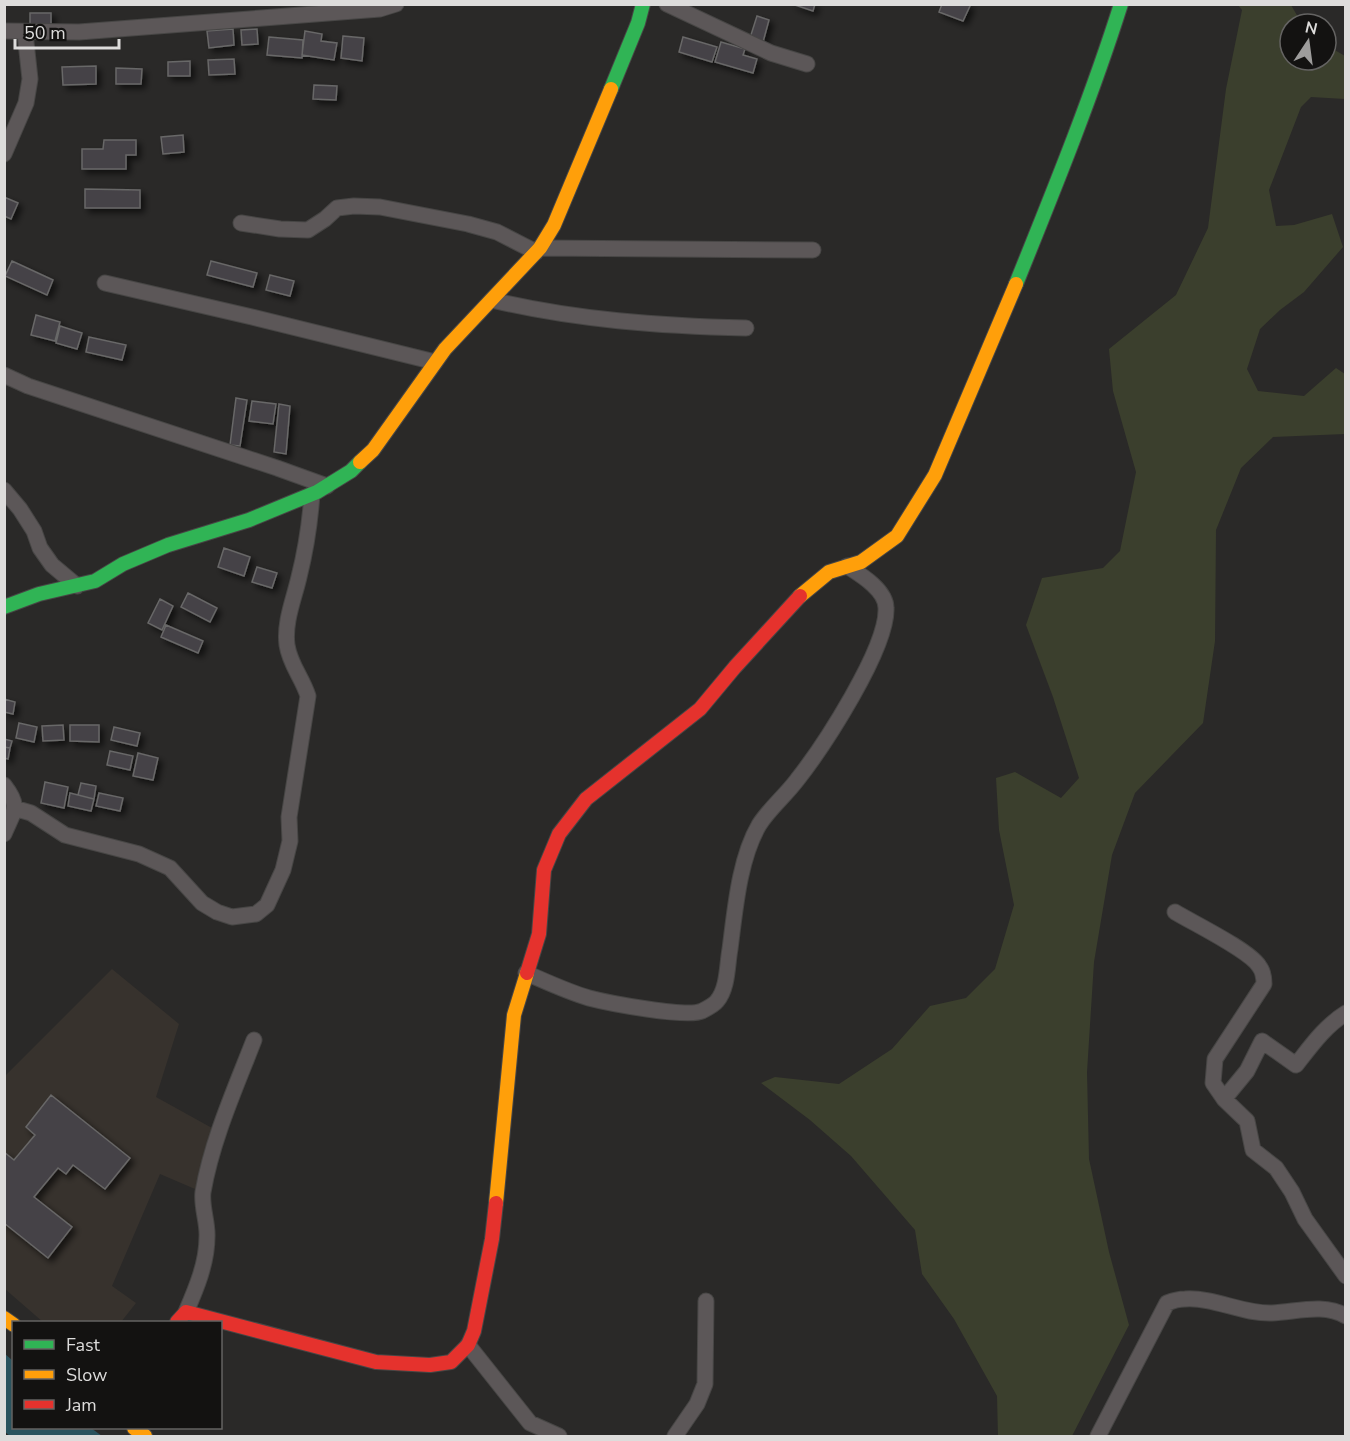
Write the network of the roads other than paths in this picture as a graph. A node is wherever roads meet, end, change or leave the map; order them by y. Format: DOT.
graph roads {
  1 [pos="396,4"];
  2 [pos="643,4"];
  3 [pos="667,4"];
  4 [pos="1121,4"];
  5 [pos="4,31"];
  6 [pos="25,33"];
  7 [pos="807,64"];
  8 [pos="4,154"];
  9 [pos="241,223"];
  10 [pos="538,250"];
  11 [pos="813,250"];
  12 [pos="105,283"];
  13 [pos="492,300"];
  14 [pos="746,328"];
  15 [pos="435,362"];
  16 [pos="4,375"];
  17 [pos="327,486"];
  18 [pos="4,490"];
  19 [pos="312,494"];
  20 [pos="848,566"];
  21 [pos="76,586"];
  22 [pos="4,607"];
  23 [pos="4,785"];
  24 [pos="14,808"];
  25 [pos="4,834"];
  26 [pos="1174,912"];
  27 [pos="526,973"];
  28 [pos="1346,1013"];
  29 [pos="254,1040"];
  30 [pos="1224,1099"];
  31 [pos="1346,1276"];
  32 [pos="706,1301"];
  33 [pos="1346,1316"];
  34 [pos="182,1317"];
  35 [pos="199,1321"];
  36 [pos="222,1326"];
  37 [pos="468,1345"];
  38 [pos="559,1437"];
  39 [pos="675,1437"];
  40 [pos="1098,1437"];
  1 -- 6 [label="street"];
  2 -- 10 [label="street"];
  3 -- 7 [label="street"];
  4 -- 20 [label="street"];
  5 -- 6 [label="street"];
  6 -- 8 [label="street"];
  9 -- 10 [label="street"];
  10 -- 11 [label="street"];
  10 -- 13 [label="street"];
  12 -- 15 [label="street"];
  13 -- 14 [label="street"];
  13 -- 15 [label="street"];
  15 -- 17 [label="street"];
  16 -- 17 [label="street"];
  17 -- 19 [label="street"];
  18 -- 21 [label="street"];
  19 -- 21 [label="street"];
  19 -- 24 [label="street"];
  20 -- 27 [label="street"];
  20 -- 27 [label="street"];
  21 -- 22 [label="street"];
  23 -- 24 [label="street"];
  24 -- 25 [label="street"];
  26 -- 30 [label="street"];
  27 -- 37 [label="street"];
  28 -- 30 [label="street"];
  29 -- 34 [label="street"];
  30 -- 31 [label="street"];
  32 -- 39 [label="street"];
  33 -- 40 [label="street"];
  34 -- 35 [label="street"];
  36 -- 37 [label="street"];
  37 -- 38 [label="street"];
}
